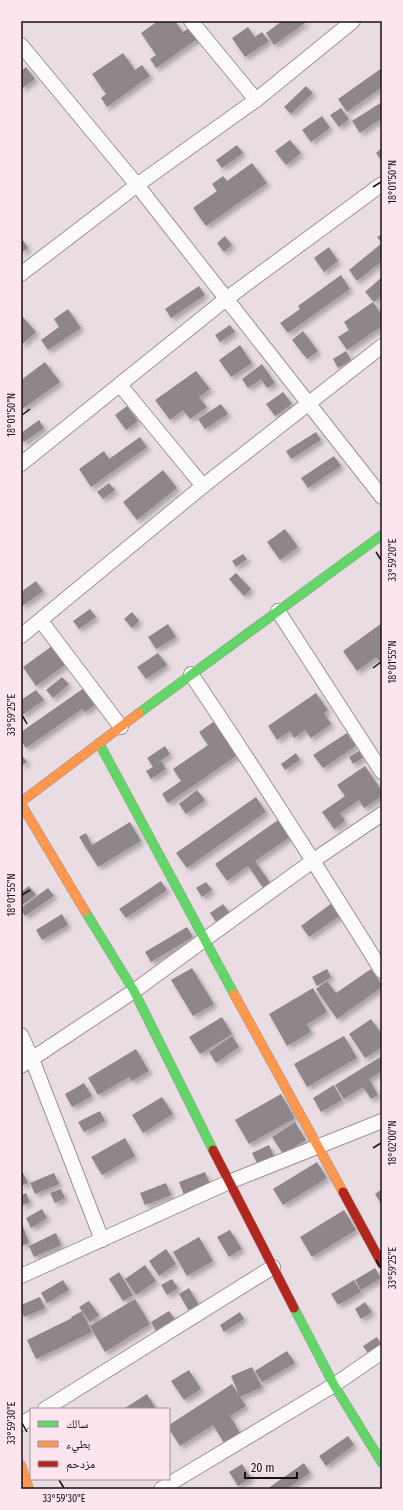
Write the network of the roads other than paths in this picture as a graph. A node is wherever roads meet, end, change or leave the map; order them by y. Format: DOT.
graph roads {
  1 [pos="191,21"];
  2 [pos="353,21"];
  3 [pos="21,44"];
  4 [pos="256,100"];
  5 [pos="382,184"];
  6 [pos="136,185"];
  7 [pos="21,274"];
  8 [pos="226,299"];
  9 [pos="382,346"];
  10 [pos="120,385"];
  11 [pos="308,403"];
  12 [pos="21,464"];
  13 [pos="203,486"];
  14 [pos="382,497"];
  15 [pos="382,535"];
  16 [pos="278,611"];
  17 [pos="41,621"];
  18 [pos="21,636"];
  19 [pos="191,674"];
  20 [pos="121,727"];
  21 [pos="99,743"];
  22 [pos="382,772"];
  23 [pos="21,803"];
  24 [pos="382,814"];
  25 [pos="314,860"];
  26 [pos="205,940"];
  27 [pos="382,971"];
  28 [pos="134,991"];
  29 [pos="21,1036"];
  30 [pos="26,1063"];
  31 [pos="382,1121"];
  32 [pos="318,1146"];
  33 [pos="229,1182"];
  34 [pos="102,1240"];
  35 [pos="382,1264"];
  36 [pos="273,1267"];
  37 [pos="21,1276"];
  38 [pos="382,1352"];
  39 [pos="334,1385"];
  40 [pos="47,1408"];
  41 [pos="30,1419"];
  42 [pos="21,1424"];
  43 [pos="382,1462"];
  44 [pos="21,1465"];
  45 [pos="29,1489"];
  46 [pos="161,1489"];
  1 -- 4 [label="street"];
  2 -- 4 [label="street"];
  3 -- 6 [label="street"];
  4 -- 6 [label="street"];
  5 -- 8 [label="street"];
  6 -- 7 [label="street"];
  6 -- 8 [label="street"];
  8 -- 10 [label="street"];
  8 -- 11 [label="street"];
  9 -- 11 [label="street"];
  10 -- 12 [label="street"];
  10 -- 13 [label="street"];
  11 -- 13 [label="street"];
  11 -- 14 [label="street"];
  13 -- 17 [label="street"];
  15 -- 16 [label="street"];
  16 -- 19 [label="street"];
  16 -- 22 [label="street"];
  17 -- 18 [label="street"];
  17 -- 20 [label="street"];
  19 -- 20 [label="street"];
  19 -- 25 [label="street"];
  20 -- 21 [label="street"];
  21 -- 23 [label="street"];
  21 -- 26 [label="street"];
  23 -- 28 [label="street"];
  24 -- 25 [label="street"];
  25 -- 26 [label="street"];
  25 -- 27 [label="street"];
  26 -- 28 [label="street"];
  26 -- 32 [label="street"];
  28 -- 30 [label="street"];
  28 -- 33 [label="street"];
  29 -- 30 [label="street"];
  30 -- 34 [label="street"];
  31 -- 32 [label="street"];
  32 -- 33 [label="street"];
  32 -- 35 [label="street"];
  33 -- 34 [label="street"];
  33 -- 36 [label="street"];
  34 -- 37 [label="street"];
  36 -- 39 [label="street"];
  36 -- 40 [label="street"];
  38 -- 39 [label="street"];
  39 -- 43 [label="street"];
  39 -- 46 [label="street"];
  41 -- 42 [label="street"];
  44 -- 45 [label="street"];
}
